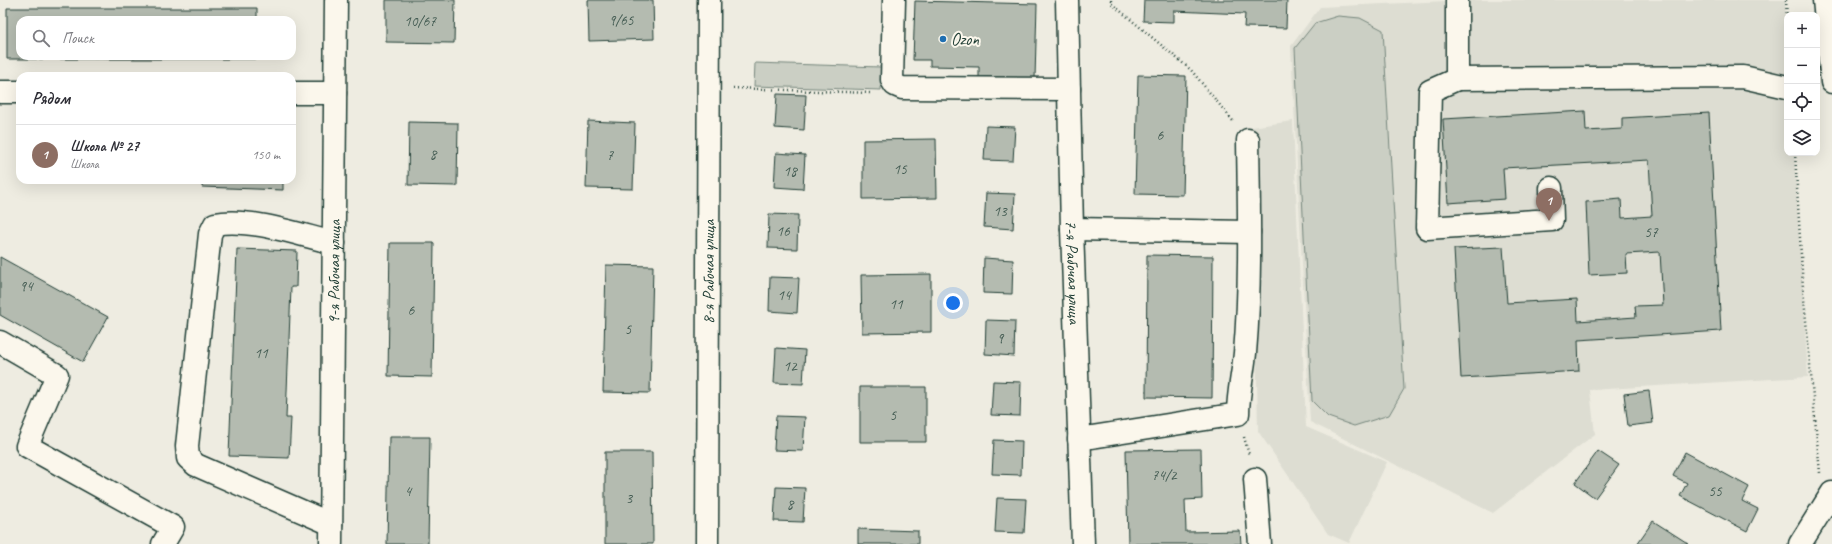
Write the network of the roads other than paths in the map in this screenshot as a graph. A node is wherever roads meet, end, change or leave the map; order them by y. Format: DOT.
graph roads {
  1 [pos="336,0"];
  2 [pos="710,0"];
  3 [pos="894,0"];
  4 [pos="1067,0"];
  5 [pos="1457,0"];
  6 [pos="1824,0"];
  7 [pos="1457,80"];
  8 [pos="1832,82"];
  9 [pos="1784,86"];
  10 [pos="1832,88"];
  11 [pos="1069,89"];
  12 [pos="1820,90"];
  13 [pos="0,92"];
  14 [pos="16,92"];
  15 [pos="296,93"];
  16 [pos="335,94"];
  17 [pos="1248,140"];
  18 [pos="1551,188"];
  19 [pos="1072,228"];
  20 [pos="1249,232"];
  21 [pos="334,243"];
  22 [pos="0,342"];
  23 [pos="1079,439"];
  24 [pos="1255,479"];
  25 [pos="1824,486"];
  26 [pos="331,534"];
  27 [pos="163,544"];
  28 [pos="707,544"];
  29 [pos="1083,544"];
  30 [pos="1260,544"];
  31 [pos="1800,544"];
  1 -- 16 [label="street, 9-я Рабочая улица"];
  2 -- 28 [label="street, 8-я Рабочая улица"];
  3 -- 11 [label="street"];
  4 -- 11 [label="street, 7-я Рабочая улица"];
  5 -- 7 [label="street"];
  6 -- 8 [label="street"];
  7 -- 9 [label="street"];
  7 -- 18 [label="street"];
  10 -- 12 [label="street"];
  11 -- 19 [label="street, 7-я Рабочая улица"];
  13 -- 14 [label="street"];
  15 -- 16 [label="street"];
  16 -- 21 [label="street, 9-я Рабочая улица"];
  17 -- 20 [label="street"];
  19 -- 20 [label="street"];
  19 -- 23 [label="street, 7-я Рабочая улица"];
  20 -- 23 [label="street"];
  21 -- 26 [label="street, 9-я Рабочая улица"];
  21 -- 26 [label="street"];
  22 -- 27 [label="street"];
  23 -- 29 [label="street, 7-я Рабочая улица"];
  24 -- 30 [label="street"];
  25 -- 31 [label="street"];
}
